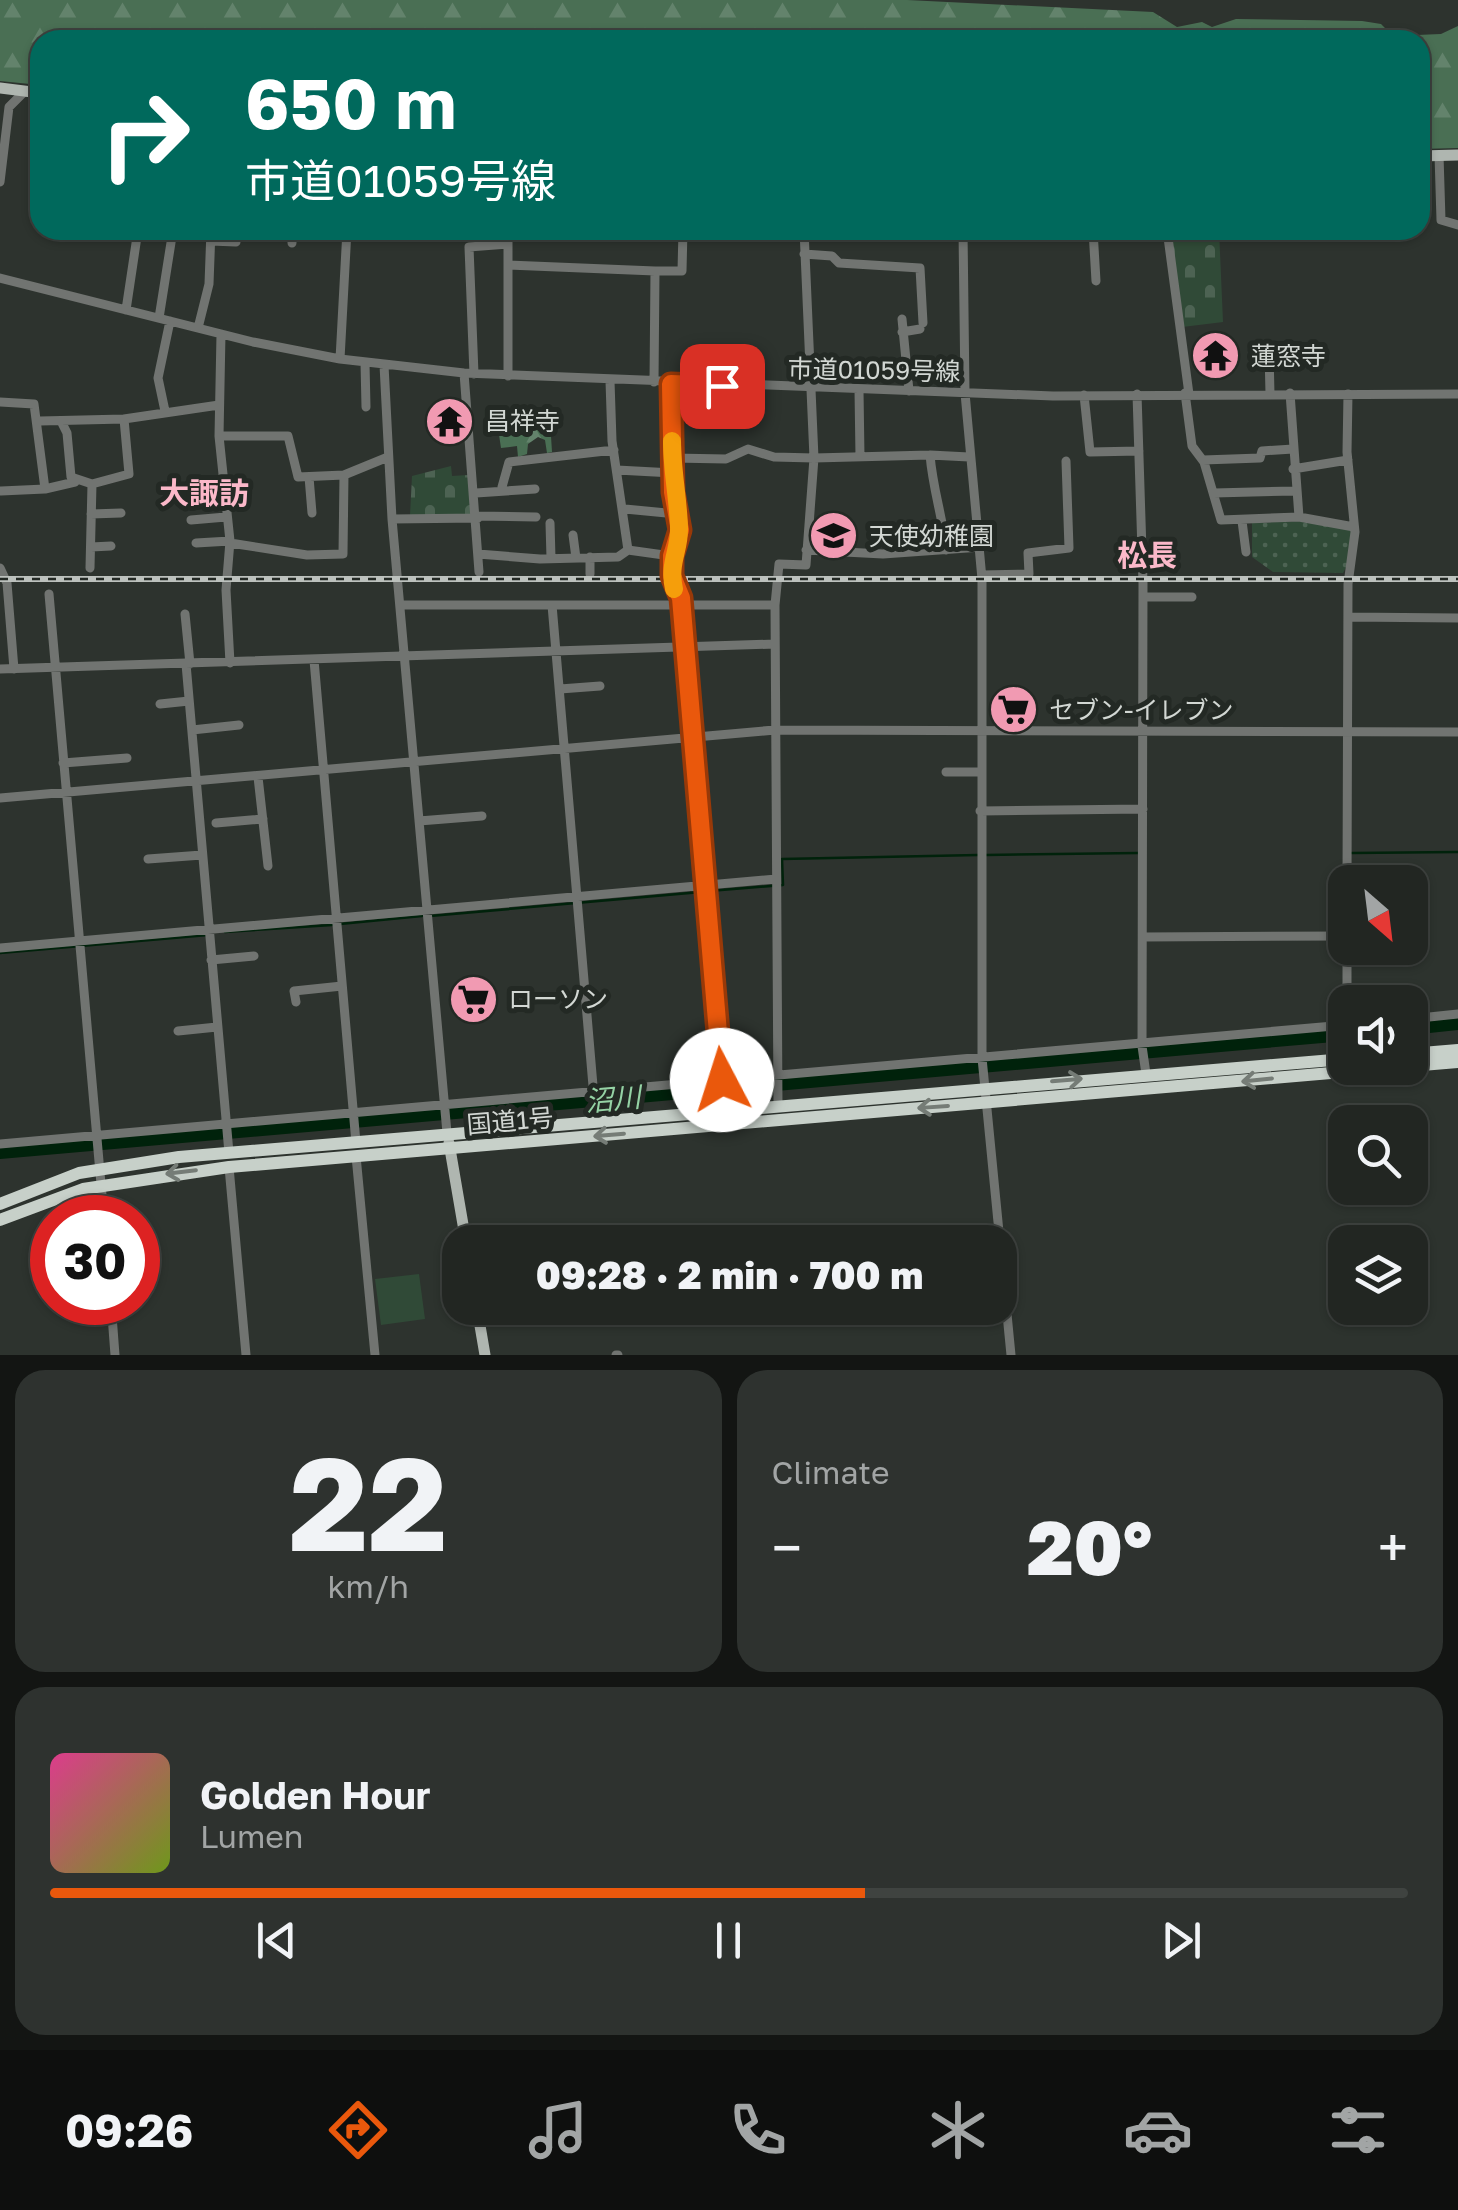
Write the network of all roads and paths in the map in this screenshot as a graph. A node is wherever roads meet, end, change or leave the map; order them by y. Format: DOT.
graph roads {
  1 [pos="0,88"];
  2 [pos="24,91"];
  3 [pos="30,92"];
  4 [pos="1458,155"];
  5 [pos="1430,156"];
  6 [pos="1439,156"];
  7 [pos="0,182"];
  8 [pos="1458,225"];
  9 [pos="136,240"];
  10 [pos="172,240"];
  11 [pos="211,240"];
  12 [pos="229,240"];
  13 [pos="292,240"];
  14 [pos="346,240"];
  15 [pos="508,240"];
  16 [pos="683,240"];
  17 [pos="804,240"];
  18 [pos="962,240"];
  19 [pos="1094,240"];
  20 [pos="1168,240"];
  21 [pos="236,242"];
  22 [pos="292,244"];
  23 [pos="508,244"];
  24 [pos="804,254"];
  25 [pos="508,264"];
  26 [pos="654,272"];
  27 [pos="0,278"];
  28 [pos="1096,281"];
  29 [pos="126,310"];
  30 [pos="164,319"];
  31 [pos="902,319"];
  32 [pos="198,328"];
  33 [pos="902,332"];
  34 [pos="221,334"];
  35 [pos="1269,352"];
  36 [pos="340,359"];
  37 [pos="365,362"];
  38 [pos="384,365"];
  39 [pos="469,374"];
  40 [pos="508,376"];
  41 [pos="610,380"];
  42 [pos="654,382"];
  43 [pos="671,384"];
  44 [pos="812,389"];
  45 [pos="858,390"];
  46 [pos="908,391"];
  47 [pos="966,393"];
  48 [pos="1290,393"];
  49 [pos="1137,394"];
  50 [pos="1187,394"];
  51 [pos="1270,394"];
  52 [pos="1348,394"];
  53 [pos="1458,394"];
  54 [pos="1084,396"];
  55 [pos="0,402"];
  56 [pos="219,404"];
  57 [pos="366,408"];
  58 [pos="165,411"];
  59 [pos="124,419"];
  60 [pos="40,421"];
  61 [pos="61,421"];
  62 [pos="219,436"];
  63 [pos="1293,449"];
  64 [pos="614,450"];
  65 [pos="1139,451"];
  66 [pos="930,456"];
  67 [pos="388,457"];
  68 [pos="860,457"];
  69 [pos="969,457"];
  70 [pos="672,458"];
  71 [pos="814,458"];
  72 [pos="1203,460"];
  73 [pos="1348,460"];
  74 [pos="1066,461"];
  75 [pos="1293,468"];
  76 [pos="617,470"];
  77 [pos="673,473"];
  78 [pos="344,475"];
  79 [pos="309,477"];
  80 [pos="0,482"];
  81 [pos="75,482"];
  82 [pos="92,484"];
  83 [pos="502,488"];
  84 [pos="45,489"];
  85 [pos="535,489"];
  86 [pos="1296,491"];
  87 [pos="476,492"];
  88 [pos="0,493"];
  89 [pos="1214,493"];
  90 [pos="626,509"];
  91 [pos="121,513"];
  92 [pos="312,513"];
  93 [pos="92,514"];
  94 [pos="678,514"];
  95 [pos="536,516"];
  96 [pos="477,517"];
  97 [pos="1299,517"];
  98 [pos="226,518"];
  99 [pos="392,519"];
  100 [pos="191,520"];
  101 [pos="1242,520"];
  102 [pos="550,523"];
  103 [pos="1354,527"];
  104 [pos="574,535"];
  105 [pos="230,542"];
  106 [pos="196,543"];
  107 [pos="91,546"];
  108 [pos="111,546"];
  109 [pos="981,546"];
  110 [pos="628,550"];
  111 [pos="806,550"];
  112 [pos="946,550"];
  113 [pos="1246,552"];
  114 [pos="478,554"];
  115 [pos="672,556"];
  116 [pos="590,557"];
  117 [pos="551,558"];
  118 [pos="576,558"];
  119 [pos="0,568"];
  120 [pos="90,568"];
  121 [pos="478,572"];
  122 [pos="590,574"];
  123 [pos="982,575"];
  124 [pos="49,594"];
  125 [pos="1143,597"];
  126 [pos="1192,597"];
  127 [pos="682,604"];
  128 [pos="400,605"];
  129 [pos="552,605"];
  130 [pos="776,605"];
  131 [pos="185,614"];
  132 [pos="1348,616"];
  133 [pos="1458,618"];
  134 [pos="775,644"];
  135 [pos="685,647"];
  136 [pos="556,652"];
  137 [pos="405,657"];
  138 [pos="314,660"];
  139 [pos="230,663"];
  140 [pos="188,664"];
  141 [pos="56,668"];
  142 [pos="0,669"];
  143 [pos="14,669"];
  144 [pos="600,686"];
  145 [pos="560,689"];
  146 [pos="189,701"];
  147 [pos="160,704"];
  148 [pos="239,725"];
  149 [pos="980,729"];
  150 [pos="192,730"];
  151 [pos="776,730"];
  152 [pos="1144,730"];
  153 [pos="1348,730"];
  154 [pos="1458,732"];
  155 [pos="692,738"];
  156 [pos="566,750"];
  157 [pos="127,758"];
  158 [pos="63,763"];
  159 [pos="414,763"];
  160 [pos="324,772"];
  161 [pos="946,772"];
  162 [pos="980,772"];
  163 [pos="258,777"];
  164 [pos="196,781"];
  165 [pos="65,792"];
  166 [pos="0,798"];
  167 [pos="1143,809"];
  168 [pos="980,811"];
  169 [pos="482,816"];
  170 [pos="263,818"];
  171 [pos="419,821"];
  172 [pos="216,822"];
  173 [pos="202,855"];
  174 [pos="148,859"];
  175 [pos="1348,865"];
  176 [pos="268,866"];
  177 [pos="776,879"];
  178 [pos="705,885"];
  179 [pos="577,898"];
  180 [pos="427,916"];
  181 [pos="336,919"];
  182 [pos="208,928"];
  183 [pos="1328,936"];
  184 [pos="1143,937"];
  185 [pos="80,942"];
  186 [pos="0,948"];
  187 [pos="254,956"];
  188 [pos="211,960"];
  189 [pos="342,986"];
  190 [pos="296,1002"];
  191 [pos="1458,1014"];
  192 [pos="1428,1017"];
  193 [pos="217,1026"];
  194 [pos="1328,1027"];
  195 [pos="178,1031"];
  196 [pos="1142,1044"];
  197 [pos="1458,1050"];
  198 [pos="1428,1052"];
  199 [pos="982,1057"];
  200 [pos="1328,1060"];
  201 [pos="1458,1062"];
  202 [pos="1428,1064"];
  203 [pos="1145,1069"];
  204 [pos="1328,1073"];
  205 [pos="776,1077"];
  206 [pos="722,1080"];
  207 [pos="984,1082"];
  208 [pos="594,1093"];
  209 [pos="777,1100"];
  210 [pos="986,1103"];
  211 [pos="444,1105"];
  212 [pos="354,1114"];
  213 [pos="596,1115"];
  214 [pos="226,1125"];
  215 [pos="447,1128"];
  216 [pos="97,1143"];
  217 [pos="0,1144"];
  218 [pos="356,1144"];
  219 [pos="450,1148"];
  220 [pos="229,1154"];
  221 [pos="100,1169"];
  222 [pos="101,1186"];
  223 [pos="102,1195"];
  224 [pos="0,1204"];
  225 [pos="0,1220"];
  226 [pos="463,1225"];
  227 [pos="113,1325"];
  228 [pos="480,1325"];
  229 [pos="115,1355"];
  230 [pos="246,1355"];
  231 [pos="375,1355"];
  232 [pos="485,1355"];
  233 [pos="1012,1355"];
  1 -- 2 [label="main road"];
  2 -- 3 [label="main road"];
  2 -- 7 [label="street"];
  4 -- 6 [label="main road"];
  5 -- 6 [label="main road"];
  6 -- 8 [label="street"];
  9 -- 29 [label="street"];
  10 -- 30 [label="street"];
  11 -- 32 [label="street"];
  12 -- 21 [label="street"];
  13 -- 22 [label="street"];
  14 -- 36 [label="street"];
  15 -- 23 [label="street"];
  16 -- 26 [label="street"];
  17 -- 24 [label="street"];
  18 -- 47 [label="street"];
  19 -- 28 [label="street"];
  20 -- 50 [label="street"];
  23 -- 25 [label="street"];
  23 -- 39 [label="street"];
  24 -- 33 [label="street"];
  24 -- 44 [label="street"];
  25 -- 26 [label="street"];
  25 -- 40 [label="street"];
  26 -- 42 [label="street"];
  27 -- 29 [label="street, 市道01059号線"];
  29 -- 30 [label="street, 市道01059号線"];
  30 -- 32 [label="street, 市道01059号線"];
  30 -- 58 [label="street"];
  31 -- 33 [label="street"];
  32 -- 34 [label="street, 市道01059号線"];
  33 -- 46 [label="street"];
  34 -- 36 [label="street, 市道01059号線"];
  34 -- 56 [label="street"];
  35 -- 51 [label="street"];
  36 -- 37 [label="street, 市道01059号線"];
  37 -- 38 [label="street, 市道01059号線"];
  37 -- 57 [label="street"];
  38 -- 39 [label="street, 市道01059号線"];
  38 -- 67 [label="street"];
  39 -- 40 [label="street, 市道01059号線"];
  39 -- 87 [label="street"];
  40 -- 41 [label="street, 市道01059号線"];
  41 -- 42 [label="street, 市道01059号線"];
  41 -- 64 [label="street"];
  42 -- 43 [label="street, 市道01059号線"];
  43 -- 44 [label="street, 市道01059号線"];
  43 -- 70 [label="street"];
  44 -- 45 [label="street, 市道01059号線"];
  44 -- 71 [label="street"];
  45 -- 46 [label="street, 市道01059号線"];
  45 -- 68 [label="street"];
  46 -- 47 [label="street, 市道01059号線"];
  47 -- 54 [label="street, 市道01059号線"];
  47 -- 69 [label="street"];
  48 -- 51 [label="street, 市道01059号線"];
  48 -- 52 [label="street, 市道01059号線"];
  48 -- 63 [label="street"];
  49 -- 50 [label="street, 市道01059号線"];
  49 -- 54 [label="street, 市道01059号線"];
  49 -- 65 [label="street"];
  50 -- 51 [label="street, 市道01059号線"];
  50 -- 72 [label="street"];
  52 -- 53 [label="street, 市道01059号線"];
  52 -- 73 [label="street"];
  54 -- 65 [label="street"];
  55 -- 60 [label="street"];
  56 -- 58 [label="street"];
  56 -- 62 [label="street"];
  58 -- 59 [label="street"];
  59 -- 61 [label="street"];
  59 -- 82 [label="street"];
  60 -- 61 [label="street"];
  60 -- 84 [label="street"];
  61 -- 81 [label="street"];
  62 -- 79 [label="street"];
  62 -- 98 [label="street"];
  63 -- 72 [label="street"];
  63 -- 75 [label="street"];
  64 -- 76 [label="street"];
  64 -- 83 [label="street"];
  65 -- 125 [label="street"];
  66 -- 68 [label="street"];
  66 -- 69 [label="street"];
  66 -- 112 [label="street"];
  67 -- 78 [label="street"];
  67 -- 99 [label="street"];
  68 -- 71 [label="street"];
  69 -- 109 [label="street"];
  70 -- 71 [label="street"];
  70 -- 77 [label="street"];
  71 -- 111 [label="street"];
  72 -- 89 [label="street"];
  73 -- 75 [label="street"];
  73 -- 103 [label="street"];
  74 -- 123 [label="street"];
  75 -- 86 [label="street"];
  76 -- 77 [label="street"];
  76 -- 90 [label="street"];
  77 -- 94 [label="street"];
  78 -- 79 [label="street"];
  78 -- 105 [label="street"];
  79 -- 92 [label="street"];
  80 -- 88 [label="street"];
  81 -- 82 [label="street"];
  81 -- 84 [label="street"];
  82 -- 93 [label="street"];
  83 -- 85 [label="street"];
  83 -- 87 [label="street"];
  84 -- 88 [label="street"];
  86 -- 89 [label="street"];
  86 -- 97 [label="street"];
  87 -- 96 [label="street"];
  89 -- 101 [label="street"];
  90 -- 94 [label="street"];
  90 -- 110 [label="street"];
  91 -- 93 [label="street"];
  93 -- 107 [label="street"];
  94 -- 115 [label="street"];
  95 -- 96 [label="street"];
  96 -- 99 [label="street"];
  96 -- 114 [label="street"];
  97 -- 101 [label="street"];
  97 -- 103 [label="street"];
  98 -- 100 [label="street"];
  98 -- 105 [label="street"];
  99 -- 128 [label="street"];
  101 -- 113 [label="street"];
  102 -- 117 [label="street"];
  103 -- 132 [label="street"];
  104 -- 118 [label="street"];
  105 -- 106 [label="street"];
  105 -- 139 [label="street"];
  107 -- 108 [label="street"];
  107 -- 120 [label="street"];
  109 -- 112 [label="street"];
  109 -- 123 [label="street"];
  110 -- 115 [label="street"];
  110 -- 116 [label="street"];
  111 -- 112 [label="street"];
  111 -- 130 [label="street"];
  114 -- 117 [label="street"];
  114 -- 121 [label="street"];
  115 -- 127 [label="street"];
  116 -- 118 [label="street"];
  116 -- 122 [label="street"];
  117 -- 118 [label="street"];
  119 -- 143 [label="street"];
  123 -- 149 [label="street"];
  124 -- 141 [label="street"];
  125 -- 126 [label="street"];
  125 -- 152 [label="street"];
  127 -- 129 [label="street"];
  127 -- 130 [label="street"];
  127 -- 135 [label="street"];
  128 -- 129 [label="street"];
  128 -- 137 [label="street"];
  129 -- 136 [label="street"];
  130 -- 134 [label="street"];
  131 -- 140 [label="street"];
  132 -- 133 [label="street"];
  132 -- 153 [label="street"];
  134 -- 135 [label="street"];
  134 -- 151 [label="street"];
  135 -- 136 [label="street"];
  135 -- 155 [label="street"];
  136 -- 137 [label="street"];
  136 -- 145 [label="street"];
  137 -- 138 [label="street"];
  137 -- 159 [label="street"];
  138 -- 139 [label="street"];
  138 -- 160 [label="street"];
  139 -- 140 [label="street"];
  140 -- 141 [label="street"];
  140 -- 146 [label="street"];
  141 -- 143 [label="street"];
  141 -- 158 [label="street"];
  142 -- 143 [label="street"];
  144 -- 145 [label="street"];
  145 -- 156 [label="street"];
  146 -- 147 [label="street"];
  146 -- 150 [label="street"];
  148 -- 150 [label="street"];
  149 -- 151 [label="street"];
  149 -- 152 [label="street"];
  149 -- 162 [label="street"];
  150 -- 164 [label="street"];
  151 -- 155 [label="street"];
  151 -- 177 [label="street"];
  152 -- 153 [label="street"];
  152 -- 167 [label="street"];
  153 -- 154 [label="street"];
  153 -- 175 [label="street"];
  155 -- 156 [label="street"];
  155 -- 178 [label="street"];
  156 -- 159 [label="street"];
  156 -- 179 [label="street"];
  157 -- 158 [label="street"];
  158 -- 165 [label="street"];
  159 -- 160 [label="street"];
  159 -- 171 [label="street"];
  160 -- 163 [label="street"];
  160 -- 181 [label="street"];
  161 -- 162 [label="street"];
  162 -- 168 [label="street"];
  163 -- 164 [label="street"];
  163 -- 170 [label="street"];
  164 -- 165 [label="street"];
  164 -- 173 [label="street"];
  165 -- 166 [label="street"];
  165 -- 185 [label="street"];
  167 -- 168 [label="street"];
  167 -- 184 [label="street"];
  168 -- 199 [label="street"];
  169 -- 171 [label="street"];
  170 -- 172 [label="street"];
  170 -- 176 [label="street"];
  171 -- 180 [label="street"];
  173 -- 174 [label="street"];
  173 -- 182 [label="street"];
  177 -- 178 [label="street"];
  177 -- 205 [label="street"];
  178 -- 179 [label="street"];
  178 -- 206 [label="street"];
  179 -- 180 [label="street"];
  179 -- 208 [label="street"];
  180 -- 181 [label="street"];
  180 -- 211 [label="street"];
  181 -- 182 [label="street"];
  181 -- 189 [label="street"];
  182 -- 185 [label="street"];
  182 -- 188 [label="street"];
  183 -- 184 [label="street"];
  184 -- 196 [label="street"];
  185 -- 186 [label="street"];
  185 -- 216 [label="street"];
  187 -- 188 [label="street"];
  188 -- 193 [label="street"];
  189 -- 190 [label="street"];
  189 -- 212 [label="street"];
  191 -- 192 [label="street"];
  193 -- 195 [label="street"];
  193 -- 214 [label="street"];
  194 -- 196 [label="street"];
  196 -- 199 [label="street"];
  196 -- 203 [label="street"];
  197 -- 198 [label="highway"];
  199 -- 205 [label="street"];
  199 -- 207 [label="street"];
  200 -- 203 [label="highway, 国道1号"];
  201 -- 202 [label="highway"];
  207 -- 203 [label="highway, 国道1号, one-way"];
  204 -- 210 [label="highway, 国道1号, one-way"];
  205 -- 206 [label="street"];
  205 -- 209 [label="street"];
  206 -- 208 [label="street"];
  207 -- 209 [label="highway, 国道1号"];
  207 -- 210 [label="street"];
  208 -- 211 [label="street"];
  208 -- 213 [label="street"];
  209 -- 213 [label="highway, 国道1号"];
  210 -- 219 [label="highway, 国道1号, one-way"];
  210 -- 233 [label="street"];
  211 -- 212 [label="street"];
  211 -- 215 [label="street"];
  212 -- 214 [label="street"];
  212 -- 218 [label="street"];
  213 -- 215 [label="highway, 国道1号"];
  214 -- 216 [label="street"];
  214 -- 220 [label="street"];
  215 -- 218 [label="highway, 国道1号"];
  215 -- 219 [label="main road"];
  216 -- 217 [label="street"];
  216 -- 221 [label="street"];
  218 -- 219 [label="highway, 国道1号"];
  218 -- 220 [label="highway, 国道1号"];
  218 -- 231 [label="street"];
  219 -- 226 [label="main road"];
  220 -- 221 [label="highway, 国道1号"];
  220 -- 222 [label="highway, 国道1号, one-way"];
  220 -- 230 [label="street"];
  221 -- 222 [label="street"];
  221 -- 224 [label="highway, 国道1号"];
  222 -- 223 [label="street"];
  222 -- 225 [label="highway, 国道1号"];
  227 -- 229 [label="street"];
  228 -- 232 [label="main road"];
}
